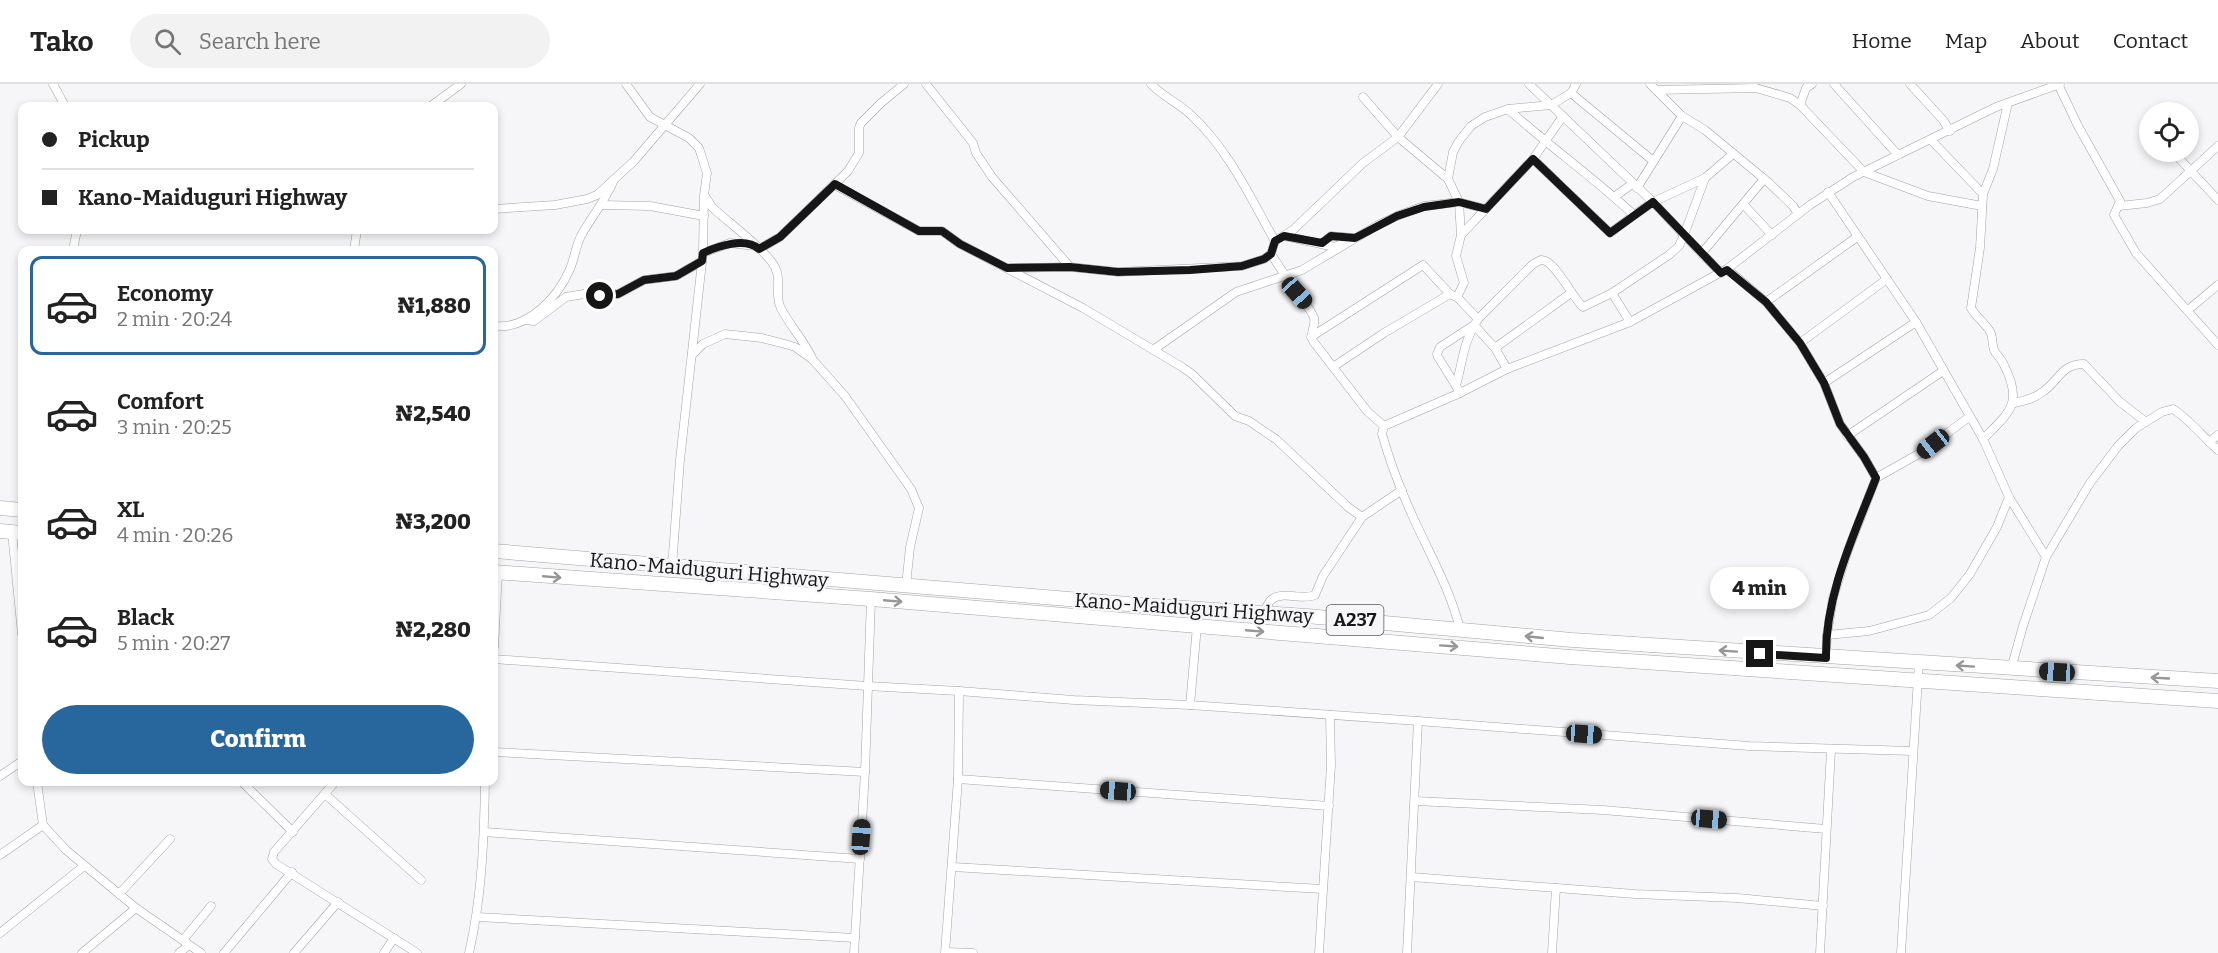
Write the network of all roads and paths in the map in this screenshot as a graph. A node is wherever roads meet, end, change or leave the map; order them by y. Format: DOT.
graph roads {
  1 [pos="53,84"];
  2 [pos="461,84"];
  3 [pos="626,84"];
  4 [pos="700,84"];
  5 [pos="904,84"];
  6 [pos="926,84"];
  7 [pos="1151,84"];
  8 [pos="1438,84"];
  9 [pos="1529,84"];
  10 [pos="1576,84"];
  11 [pos="1834,84"];
  12 [pos="1910,84"];
  13 [pos="2059,84"];
  14 [pos="1667,86"];
  15 [pos="1807,86"];
  16 [pos="1653,87"];
  17 [pos="1571,93"];
  18 [pos="1364,97"];
  19 [pos="63,102"];
  20 [pos="436,102"];
  21 [pos="2008,103"];
  22 [pos="1551,105"];
  23 [pos="1800,105"];
  24 [pos="1508,109"];
  25 [pos="1563,116"];
  26 [pos="1682,116"];
  27 [pos="665,124"];
  28 [pos="1950,131"];
  29 [pos="1398,137"];
  30 [pos="1931,140"];
  31 [pos="1546,143"];
  32 [pos="2218,146"];
  33 [pos="1733,154"];
  34 [pos="1898,155"];
  35 [pos="1533,159"];
  36 [pos="1653,160"];
  37 [pos="2182,162"];
  38 [pos="1864,172"];
  39 [pos="2191,172"];
  40 [pos="1705,178"];
  41 [pos="615,179"];
  42 [pos="1764,179"];
  43 [pos="1448,180"];
  44 [pos="835,184"];
  45 [pos="1635,186"];
  46 [pos="1828,192"];
  47 [pos="1983,194"];
  48 [pos="704,195"];
  49 [pos="1614,197"];
  50 [pos="2218,200"];
  51 [pos="1459,202"];
  52 [pos="1653,202"];
  53 [pos="1743,204"];
  54 [pos="602,205"];
  55 [pos="1982,206"];
  56 [pos="2119,206"];
  57 [pos="498,209"];
  58 [pos="1486,209"];
  59 [pos="1798,214"];
  60 [pos="1634,215"];
  61 [pos="704,216"];
  62 [pos="1461,235"];
  63 [pos="1684,235"];
  64 [pos="1772,235"];
  65 [pos="1284,236"];
  66 [pos="1857,237"];
  67 [pos="1355,238"];
  68 [pos="1275,241"];
  69 [pos="757,248"];
  70 [pos="1702,253"];
  71 [pos="1271,254"];
  72 [pos="703,257"];
  73 [pos="1070,267"];
  74 [pos="1007,268"];
  75 [pos="1724,271"];
  76 [pos="1285,275"];
  77 [pos="1887,279"];
  78 [pos="2218,285"];
  79 [pos="1571,293"];
  80 [pos="1612,293"];
  81 [pos="1453,296"];
  82 [pos="1766,302"];
  83 [pos="2188,310"];
  84 [pos="524,320"];
  85 [pos="1476,322"];
  86 [pos="1630,322"];
  87 [pos="1916,322"];
  88 [pos="498,326"];
  89 [pos="1311,337"];
  90 [pos="1800,343"];
  91 [pos="2218,345"];
  92 [pos="1495,348"];
  93 [pos="1153,350"];
  94 [pos="692,355"];
  95 [pos="812,359"];
  96 [pos="1333,367"];
  97 [pos="1507,369"];
  98 [pos="1943,371"];
  99 [pos="1824,383"];
  100 [pos="1458,389"];
  101 [pos="2014,403"];
  102 [pos="1969,417"];
  103 [pos="2146,422"];
  104 [pos="1384,426"];
  105 [pos="2218,435"];
  106 [pos="1847,436"];
  107 [pos="1983,439"];
  108 [pos="2209,442"];
  109 [pos="2218,450"];
  110 [pos="1876,478"];
  111 [pos="1402,490"];
  112 [pos="2009,497"];
  113 [pos="0,508"];
  114 [pos="18,510"];
  115 [pos="1362,517"];
  116 [pos="11,532"];
  117 [pos="498,551"];
  118 [pos="2046,557"];
  119 [pos="672,567"];
  120 [pos="498,572"];
  121 [pos="906,586"];
  122 [pos="18,597"];
  123 [pos="871,599"];
  124 [pos="1263,613"];
  125 [pos="1197,626"];
  126 [pos="1460,629"];
  127 [pos="1827,635"];
  128 [pos="1826,658"];
  129 [pos="498,659"];
  130 [pos="1918,662"];
  131 [pos="2011,669"];
  132 [pos="1916,680"];
  133 [pos="2218,681"];
  134 [pos="867,686"];
  135 [pos="959,691"];
  136 [pos="2218,701"];
  137 [pos="1190,705"];
  138 [pos="1330,715"];
  139 [pos="1418,721"];
  140 [pos="1831,750"];
  141 [pos="1912,751"];
  142 [pos="498,752"];
  143 [pos="18,764"];
  144 [pos="865,772"];
  145 [pos="0,776"];
  146 [pos="958,779"];
  147 [pos="38,786"];
  148 [pos="246,786"];
  149 [pos="331,786"];
  150 [pos="485,786"];
  151 [pos="324,794"];
  152 [pos="1415,801"];
  153 [pos="1329,806"];
  154 [pos="43,825"];
  155 [pos="1826,829"];
  156 [pos="293,832"];
  157 [pos="484,832"];
  158 [pos="170,839"];
  159 [pos="0,855"];
  160 [pos="860,859"];
  161 [pos="84,866"];
  162 [pos="953,867"];
  163 [pos="292,872"];
  164 [pos="1411,877"];
  165 [pos="421,880"];
  166 [pos="1556,888"];
  167 [pos="1322,889"];
  168 [pos="119,894"];
  169 [pos="338,902"];
  170 [pos="211,906"];
  171 [pos="1823,906"];
  172 [pos="136,908"];
  173 [pos="478,917"];
  174 [pos="0,933"];
  175 [pos="394,938"];
  176 [pos="855,938"];
  177 [pos="186,942"];
  178 [pos="946,952"];
  179 [pos="82,953"];
  180 [pos="180,953"];
  181 [pos="201,953"];
  182 [pos="224,953"];
  183 [pos="294,953"];
  184 [pos="384,953"];
  185 [pos="417,953"];
  186 [pos="469,953"];
  187 [pos="854,953"];
  188 [pos="973,953"];
  189 [pos="1319,953"];
  190 [pos="1407,953"];
  191 [pos="1552,953"];
  192 [pos="1820,953"];
  193 [pos="1901,953"];
  1 -- 19 [label="street"];
  2 -- 20 [label="street"];
  3 -- 27 [label="street"];
  4 -- 27 [label="street"];
  5 -- 44 [label="street"];
  6 -- 73 [label="street"];
  7 -- 68 [label="street"];
  8 -- 29 [label="street"];
  9 -- 22 [label="street"];
  10 -- 17 [label="street"];
  11 -- 34 [label="street"];
  12 -- 28 [label="street"];
  13 -- 21 [label="street"];
  13 -- 56 [label="street"];
  14 -- 16 [label="street"];
  14 -- 23 [label="street"];
  15 -- 23 [label="street"];
  16 -- 26 [label="street"];
  17 -- 22 [label="street"];
  17 -- 36 [label="street"];
  18 -- 29 [label="street"];
  21 -- 28 [label="street"];
  21 -- 47 [label="street"];
  22 -- 24 [label="street"];
  22 -- 25 [label="street"];
  23 -- 38 [label="street"];
  24 -- 31 [label="street"];
  24 -- 43 [label="street"];
  25 -- 31 [label="street"];
  25 -- 45 [label="street"];
  26 -- 33 [label="street"];
  26 -- 36 [label="street"];
  27 -- 41 [label="street"];
  27 -- 48 [label="street"];
  28 -- 30 [label="street"];
  29 -- 43 [label="street"];
  29 -- 65 [label="street"];
  30 -- 34 [label="street"];
  30 -- 47 [label="street"];
  31 -- 35 [label="street"];
  31 -- 49 [label="street"];
  32 -- 39 [label="street"];
  33 -- 40 [label="street"];
  33 -- 42 [label="street"];
  34 -- 38 [label="street"];
  35 -- 58 [label="street"];
  35 -- 60 [label="street"];
  36 -- 45 [label="street"];
  37 -- 39 [label="street"];
  38 -- 46 [label="street"];
  38 -- 55 [label="street"];
  39 -- 50 [label="street"];
  39 -- 56 [label="street"];
  40 -- 52 [label="street"];
  40 -- 63 [label="street"];
  41 -- 54 [label="street"];
  41 -- 57 [label="street"];
  42 -- 53 [label="street"];
  42 -- 59 [label="street"];
  43 -- 51 [label="street"];
  44 -- 69 [label="street"];
  44 -- 74 [label="street"];
  45 -- 49 [label="street"];
  45 -- 52 [label="street"];
  46 -- 59 [label="street"];
  46 -- 66 [label="street"];
  47 -- 55 [label="street"];
  48 -- 61 [label="street"];
  48 -- 69 [label="street"];
  49 -- 60 [label="street"];
  51 -- 58 [label="street"];
  51 -- 62 [label="street"];
  51 -- 67 [label="street"];
  52 -- 60 [label="street"];
  52 -- 63 [label="street"];
  53 -- 64 [label="street"];
  53 -- 70 [label="street"];
  54 -- 61 [label="street"];
  54 -- 84 [label="street"];
  55 -- 101 [label="street"];
  56 -- 83 [label="street"];
  58 -- 62 [label="street"];
  59 -- 64 [label="street"];
  61 -- 72 [label="street"];
  62 -- 81 [label="street"];
  63 -- 70 [label="street"];
  63 -- 80 [label="street"];
  64 -- 75 [label="street"];
  65 -- 67 [label="street"];
  65 -- 68 [label="street"];
  66 -- 77 [label="street"];
  66 -- 82 [label="street"];
  67 -- 76 [label="street"];
  68 -- 71 [label="street"];
  69 -- 72 [label="street"];
  69 -- 95 [label="street"];
  70 -- 75 [label="street"];
  71 -- 73 [label="street"];
  71 -- 76 [label="street"];
  72 -- 84 [label="street"];
  72 -- 94 [label="street"];
  73 -- 74 [label="street"];
  74 -- 93 [label="street"];
  75 -- 82 [label="street"];
  75 -- 86 [label="street"];
  76 -- 89 [label="street"];
  76 -- 93 [label="street"];
  77 -- 87 [label="street"];
  77 -- 90 [label="street"];
  78 -- 83 [label="street"];
  79 -- 80 [label="street"];
  79 -- 85 [label="street"];
  79 -- 92 [label="street"];
  80 -- 86 [label="street"];
  81 -- 85 [label="street"];
  81 -- 89 [label="street"];
  81 -- 96 [label="street"];
  82 -- 90 [label="street"];
  83 -- 91 [label="street"];
  84 -- 88 [label="street"];
  85 -- 92 [label="street"];
  85 -- 100 [label="street"];
  85 -- 100 [label="street"];
  86 -- 97 [label="street"];
  87 -- 98 [label="street"];
  87 -- 99 [label="street"];
  89 -- 96 [label="street"];
  90 -- 99 [label="street"];
  92 -- 97 [label="street"];
  93 -- 115 [label="street"];
  94 -- 95 [label="street"];
  94 -- 119 [label="street"];
  95 -- 121 [label="street"];
  96 -- 104 [label="street"];
  97 -- 100 [label="street"];
  98 -- 102 [label="street"];
  98 -- 106 [label="street"];
  99 -- 106 [label="street"];
  100 -- 104 [label="street"];
  101 -- 103 [label="street"];
  101 -- 107 [label="street"];
  102 -- 107 [label="street"];
  102 -- 110 [label="street"];
  103 -- 108 [label="street"];
  103 -- 118 [label="street"];
  104 -- 111 [label="street"];
  105 -- 108 [label="street"];
  106 -- 110 [label="street"];
  107 -- 112 [label="street"];
  108 -- 109 [label="street"];
  110 -- 127 [label="street"];
  111 -- 115 [label="street"];
  111 -- 126 [label="street"];
  112 -- 118 [label="street"];
  112 -- 127 [label="street"];
  113 -- 114 [label="highway"];
  115 -- 124 [label="street"];
  116 -- 122 [label="street"];
  117 -- 119 [label="highway, Kano-Maiduguri Highway / A237"];
  118 -- 131 [label="street"];
  119 -- 121 [label="highway, Kano-Maiduguri Highway / A237"];
  120 -- 123 [label="highway, Kano-Maiduguri Highway / A237, one-way"];
  121 -- 124 [label="highway, Kano-Maiduguri Highway / A237"];
  123 -- 125 [label="highway, Kano-Maiduguri Highway / A237, one-way"];
  123 -- 134 [label="street"];
  124 -- 126 [label="highway, Kano-Maiduguri Highway / A237"];
  125 -- 132 [label="highway, Kano-Maiduguri Highway / A237, one-way"];
  125 -- 137 [label="street"];
  128 -- 126 [label="highway, Kano-Maiduguri Highway / A237, one-way"];
  127 -- 128 [label="street"];
  128 -- 130 [label="highway, Kano-Maiduguri Highway / A237"];
  129 -- 134 [label="street"];
  131 -- 130 [label="highway, Kano-Maiduguri Highway / A237, one-way"];
  130 -- 132 [label="street"];
  133 -- 131 [label="highway, Kano-Maiduguri Highway / A237, one-way"];
  132 -- 136 [label="highway, Kano-Maiduguri Highway / A237"];
  132 -- 141 [label="street"];
  134 -- 135 [label="street"];
  134 -- 144 [label="street"];
  135 -- 137 [label="street"];
  135 -- 146 [label="street"];
  137 -- 138 [label="street"];
  138 -- 139 [label="street"];
  138 -- 153 [label="street"];
  139 -- 140 [label="street"];
  139 -- 152 [label="street"];
  140 -- 141 [label="street"];
  140 -- 155 [label="street"];
  141 -- 193 [label="street"];
  142 -- 144 [label="street"];
  143 -- 145 [label="street"];
  144 -- 160 [label="street"];
  146 -- 153 [label="street"];
  146 -- 162 [label="street"];
  147 -- 154 [label="street"];
  148 -- 156 [label="street"];
  149 -- 151 [label="street"];
  150 -- 157 [label="street"];
  151 -- 156 [label="street"];
  151 -- 165 [label="street"];
  152 -- 155 [label="street"];
  152 -- 164 [label="street"];
  153 -- 167 [label="street"];
  154 -- 159 [label="street"];
  154 -- 161 [label="street"];
  155 -- 171 [label="street"];
  156 -- 163 [label="street"];
  157 -- 160 [label="street"];
  157 -- 173 [label="street"];
  158 -- 168 [label="street"];
  160 -- 176 [label="street"];
  161 -- 168 [label="street"];
  161 -- 174 [label="street"];
  162 -- 167 [label="street"];
  162 -- 178 [label="street"];
  163 -- 169 [label="street"];
  163 -- 182 [label="street"];
  164 -- 166 [label="street"];
  164 -- 190 [label="street"];
  166 -- 171 [label="street"];
  166 -- 191 [label="street"];
  167 -- 189 [label="street"];
  168 -- 172 [label="street"];
  169 -- 175 [label="street"];
  169 -- 183 [label="street"];
  170 -- 177 [label="street"];
  171 -- 192 [label="street"];
  172 -- 177 [label="street"];
  172 -- 179 [label="street"];
  173 -- 176 [label="street"];
  173 -- 186 [label="street"];
  175 -- 184 [label="street"];
  175 -- 185 [label="street"];
  176 -- 187 [label="street"];
  177 -- 180 [label="street"];
  177 -- 181 [label="street"];
  178 -- 188 [label="street"];
}
